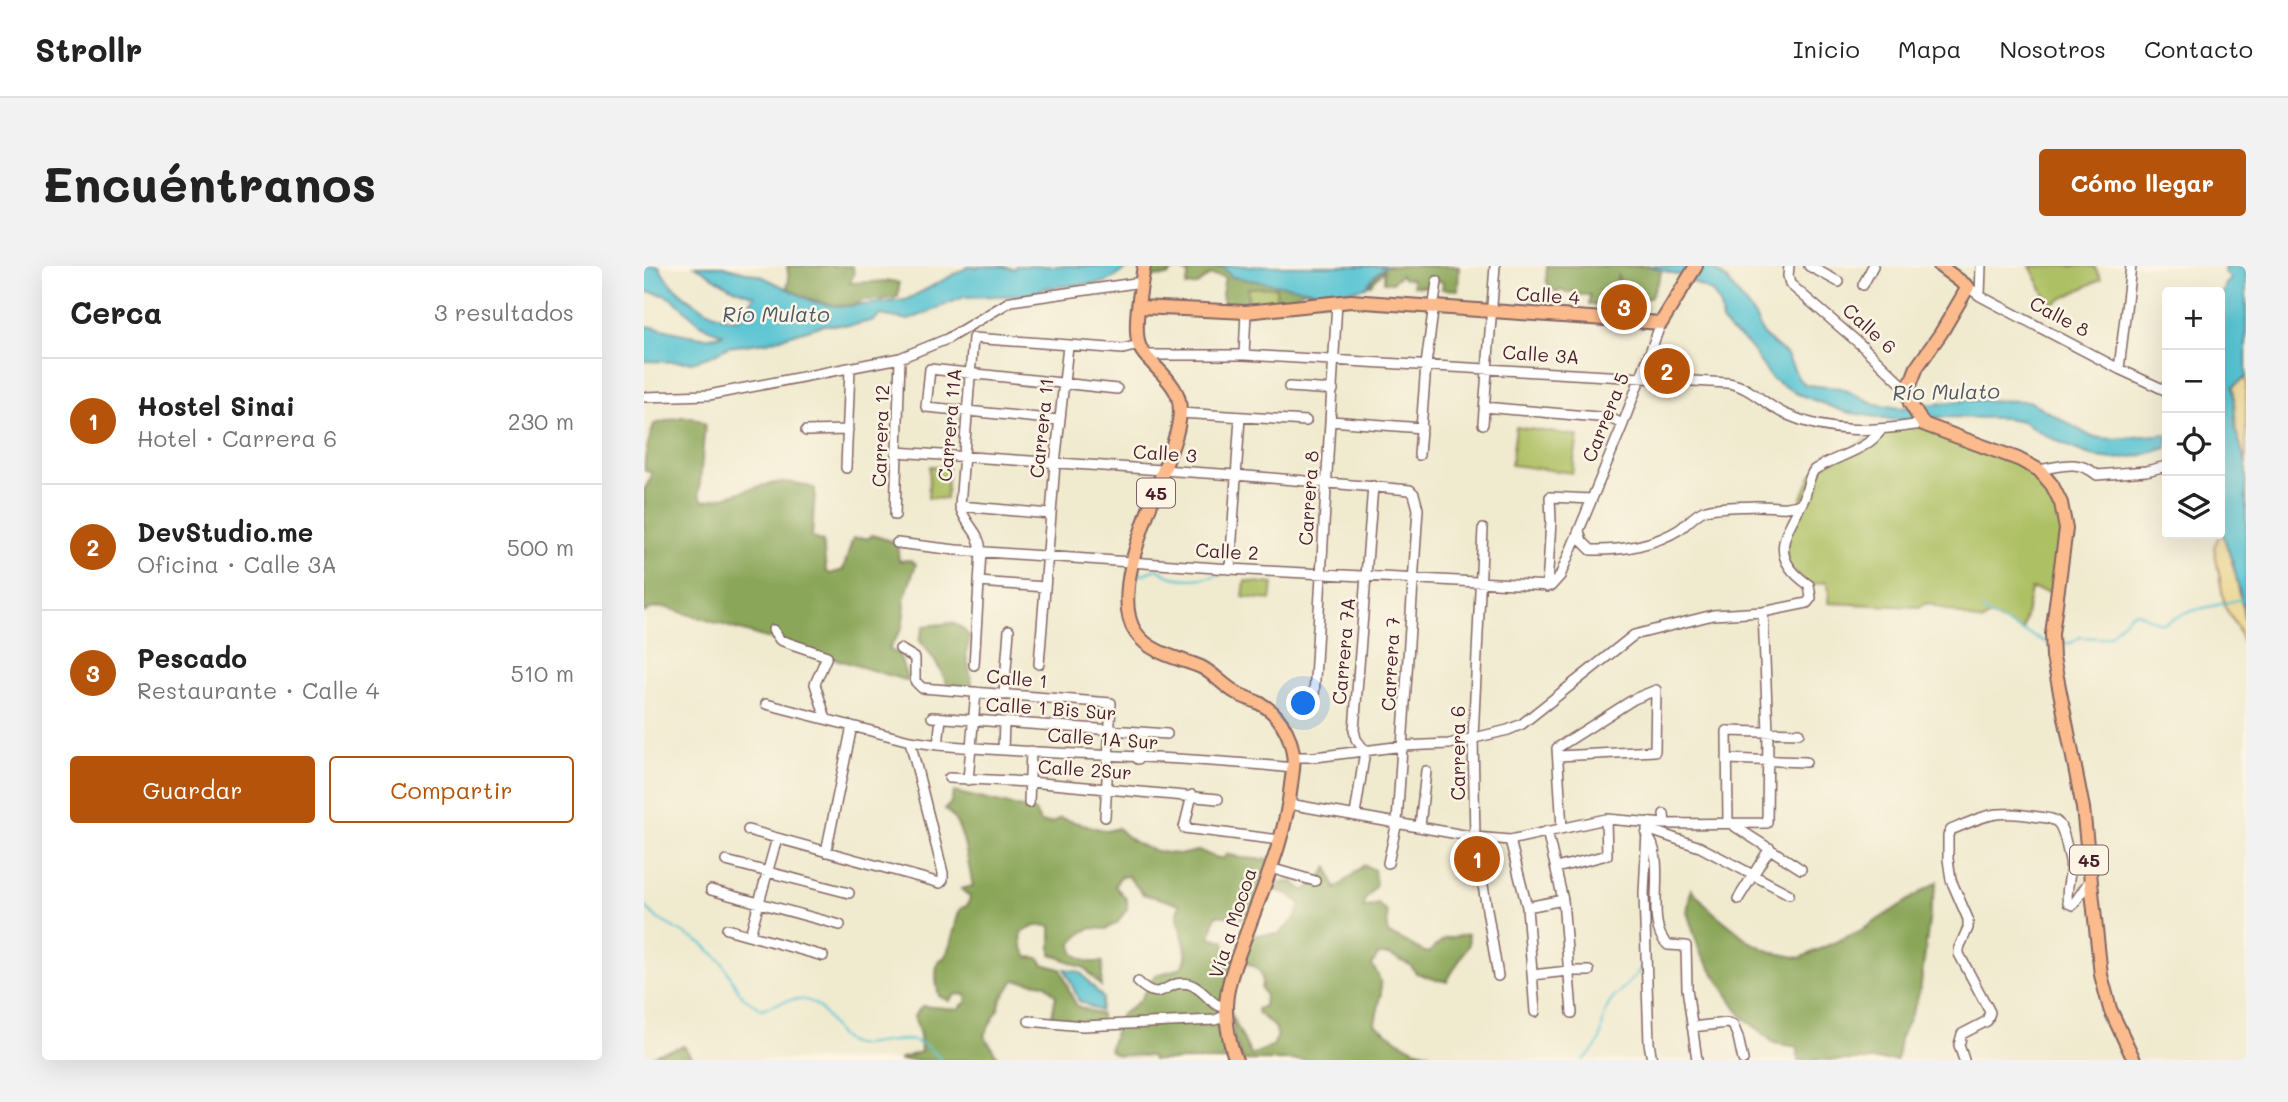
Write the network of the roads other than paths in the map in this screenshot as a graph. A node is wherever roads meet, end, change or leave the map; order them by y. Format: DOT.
graph roads {
  1 [pos="1495,266"];
  2 [pos="1696,266"];
  3 [pos="1789,266"];
  4 [pos="1809,266"];
  5 [pos="1873,266"];
  6 [pos="1940,266"];
  7 [pos="1981,266"];
  8 [pos="2131,266"];
  9 [pos="1143,273"];
  10 [pos="1437,281"];
  11 [pos="1839,282"];
  12 [pos="1863,285"];
  13 [pos="1968,286"];
  14 [pos="1980,296"];
  15 [pos="1337,302"];
  16 [pos="1434,306"];
  17 [pos="1140,307"];
  18 [pos="1493,310"];
  19 [pos="1246,312"];
  20 [pos="1661,323"];
  21 [pos="973,338"];
  22 [pos="1068,346"];
  23 [pos="1142,350"];
  24 [pos="1244,355"];
  25 [pos="900,358"];
  26 [pos="1334,360"];
  27 [pos="1426,365"];
  28 [pos="1487,368"];
  29 [pos="850,369"];
  30 [pos="2119,369"];
  31 [pos="970,374"];
  32 [pos="1642,378"];
  33 [pos="1063,384"];
  34 [pos="1289,387"];
  35 [pos="1117,389"];
  36 [pos="2162,389"];
  37 [pos="1333,390"];
  38 [pos="644,397"];
  39 [pos="1909,397"];
  40 [pos="1484,407"];
  41 [pos="968,413"];
  42 [pos="1180,413"];
  43 [pos="1240,417"];
  44 [pos="1059,420"];
  45 [pos="1307,421"];
  46 [pos="1331,421"];
  47 [pos="1922,422"];
  48 [pos="1483,424"];
  49 [pos="1623,424"];
  50 [pos="1422,428"];
  51 [pos="848,430"];
  52 [pos="1881,430"];
  53 [pos="806,431"];
  54 [pos="897,452"];
  55 [pos="1419,455"];
  56 [pos="964,457"];
  57 [pos="1055,464"];
  58 [pos="2162,467"];
  59 [pos="846,468"];
  60 [pos="2039,470"];
  61 [pos="1164,471"];
  62 [pos="1235,475"];
  63 [pos="1327,483"];
  64 [pos="1373,486"];
  65 [pos="1592,499"];
  66 [pos="1802,502"];
  67 [pos="1418,509"];
  68 [pos="961,510"];
  69 [pos="895,514"];
  70 [pos="1050,514"];
  71 [pos="1483,529"];
  72 [pos="1579,531"];
  73 [pos="897,543"];
  74 [pos="982,551"];
  75 [pos="1047,555"];
  76 [pos="1130,562"];
  77 [pos="1230,569"];
  78 [pos="1321,573"];
  79 [pos="1367,576"];
  80 [pos="1413,578"];
  81 [pos="979,582"];
  82 [pos="1479,583"];
  83 [pos="1551,586"];
  84 [pos="1045,587"];
  85 [pos="1763,612"];
  86 [pos="1009,630"];
  87 [pos="774,631"];
  88 [pos="900,649"];
  89 [pos="1039,664"];
  90 [pos="974,665"];
  91 [pos="976,692"];
  92 [pos="1004,695"];
  93 [pos="1314,696"];
  94 [pos="766,704"];
  95 [pos="826,719"];
  96 [pos="972,720"];
  97 [pos="1004,722"];
  98 [pos="852,726"];
  99 [pos="1109,730"];
  100 [pos="1140,732"];
  101 [pos="1768,732"];
  102 [pos="1799,733"];
  103 [pos="1167,734"];
  104 [pos="1473,738"];
  105 [pos="910,741"];
  106 [pos="938,745"];
  107 [pos="1403,746"];
  108 [pos="970,748"];
  109 [pos="1003,750"];
  110 [pos="1031,751"];
  111 [pos="1365,751"];
  112 [pos="1558,756"];
  113 [pos="1109,757"];
  114 [pos="1138,758"];
  115 [pos="1727,759"];
  116 [pos="1768,761"];
  117 [pos="1806,762"];
  118 [pos="1293,763"];
  119 [pos="1426,771"];
  120 [pos="949,778"];
  121 [pos="968,780"];
  122 [pos="1030,782"];
  123 [pos="1107,788"];
  124 [pos="1192,795"];
  125 [pos="1218,799"];
  126 [pos="1029,803"];
  127 [pos="1289,804"];
  128 [pos="1664,814"];
  129 [pos="1355,815"];
  130 [pos="1105,817"];
  131 [pos="1606,819"];
  132 [pos="1396,822"];
  133 [pos="1728,822"];
  134 [pos="1665,824"];
  135 [pos="1420,826"];
  136 [pos="1562,828"];
  137 [pos="1647,829"];
  138 [pos="748,830"];
  139 [pos="1546,831"];
  140 [pos="1475,837"];
  141 [pos="776,838"];
  142 [pos="1280,840"];
  143 [pos="1510,840"];
  144 [pos="1770,848"];
  145 [pos="827,852"];
  146 [pos="726,861"];
  147 [pos="1388,863"];
  148 [pos="1270,868"];
  149 [pos="1556,868"];
  150 [pos="1801,869"];
  151 [pos="768,870"];
  152 [pos="1755,874"];
  153 [pos="1656,877"];
  154 [pos="2091,879"];
  155 [pos="1315,880"];
  156 [pos="1644,880"];
  157 [pos="711,890"];
  158 [pos="849,893"];
  159 [pos="1789,894"];
  160 [pos="1738,899"];
  161 [pos="1563,900"];
  162 [pos="759,904"];
  163 [pos="1527,908"];
  164 [pos="840,926"];
  165 [pos="727,929"];
  166 [pos="750,935"];
  167 [pos="823,956"];
  168 [pos="1568,971"];
  169 [pos="1590,971"];
  170 [pos="1532,975"];
  171 [pos="1498,976"];
  172 [pos="1138,982"];
  173 [pos="1226,1012"];
  174 [pos="1535,1012"];
  175 [pos="1572,1013"];
  176 [pos="1029,1021"];
  177 [pos="1692,1027"];
  178 [pos="1236,1060"];
  179 [pos="1652,1060"];
  180 [pos="1696,1060"];
  181 [pos="1742,1060"];
  182 [pos="1964,1060"];
  183 [pos="2134,1060"];
  1 -- 18 [label="street"];
  2 -- 20 [label="main road, Carrera 5"];
  3 -- 39 [label="street, Calle 6"];
  4 -- 11 [label="street"];
  5 -- 12 [label="street"];
  6 -- 13 [label="main road, Calle 8"];
  7 -- 14 [label="street"];
  8 -- 30 [label="street"];
  9 -- 17 [label="main road"];
  9 -- 25 [label="street"];
  10 -- 16 [label="street"];
  13 -- 14 [label="street, Calle 8"];
  13 -- 39 [label="main road"];
  14 -- 30 [label="street, Calle 8"];
  15 -- 16 [label="main road, Calle 4"];
  15 -- 19 [label="main road, Calle 4"];
  15 -- 26 [label="street, Carrera 8"];
  16 -- 18 [label="main road, Calle 4"];
  16 -- 27 [label="street"];
  17 -- 19 [label="main road, Calle 4"];
  17 -- 23 [label="main road"];
  18 -- 20 [label="main road, Calle 4"];
  18 -- 28 [label="street"];
  19 -- 24 [label="street"];
  20 -- 32 [label="street, Carrera 5"];
  21 -- 22 [label="street, Calle 3A"];
  21 -- 31 [label="street, Carrera 11A"];
  22 -- 23 [label="street, Calle 3A"];
  22 -- 33 [label="street, Carrera 11"];
  23 -- 24 [label="street, Calle 3A"];
  23 -- 42 [label="main road"];
  24 -- 26 [label="street, Calle 3A"];
  25 -- 29 [label="street"];
  25 -- 54 [label="street, Carrera 12"];
  26 -- 27 [label="street, Calle 3A"];
  26 -- 37 [label="street, Carrera 8"];
  27 -- 28 [label="street, Calle 3A"];
  27 -- 50 [label="street"];
  28 -- 32 [label="street, Calle 3A"];
  28 -- 40 [label="street"];
  29 -- 38 [label="street"];
  29 -- 51 [label="street"];
  30 -- 36 [label="street, Calle 8"];
  31 -- 33 [label="street"];
  31 -- 41 [label="street, Carrera 11A"];
  31 -- 41 [label="street"];
  32 -- 49 [label="street, Carrera 5"];
  32 -- 52 [label="street, Calle 3A"];
  33 -- 35 [label="street"];
  33 -- 44 [label="street, Carrera 11"];
  34 -- 37 [label="street"];
  37 -- 46 [label="street, Carrera 8"];
  39 -- 47 [label="main road, Calle 6"];
  40 -- 48 [label="street"];
  40 -- 49 [label="street"];
  41 -- 44 [label="street"];
  41 -- 56 [label="street, Carrera 11A"];
  42 -- 43 [label="street"];
  42 -- 61 [label="main road, 45"];
  43 -- 45 [label="street"];
  43 -- 62 [label="street"];
  44 -- 57 [label="street, Carrera 11"];
  46 -- 50 [label="street"];
  46 -- 63 [label="street, Carrera 8"];
  47 -- 52 [label="street, Calle 3A"];
  47 -- 60 [label="main road"];
  49 -- 65 [label="street, Carrera 5"];
  50 -- 55 [label="street"];
  51 -- 53 [label="street"];
  51 -- 59 [label="street"];
  52 -- 66 [label="street"];
  54 -- 56 [label="street, Calle 3"];
  54 -- 69 [label="street, Carrera 12"];
  56 -- 57 [label="street, Calle 3"];
  56 -- 68 [label="street, Carrera 11A"];
  57 -- 61 [label="street, Calle 3"];
  57 -- 70 [label="street, Carrera 11"];
  58 -- 60 [label="street"];
  60 -- 154 [label="main road, 45"];
  61 -- 62 [label="street, Calle 3"];
  61 -- 76 [label="main road, 45"];
  62 -- 63 [label="street, Calle 3"];
  62 -- 77 [label="street"];
  63 -- 64 [label="street, Calle 3"];
  63 -- 78 [label="street, Carrera 8"];
  64 -- 67 [label="street, Calle 3"];
  64 -- 79 [label="street, Carrera 7A"];
  65 -- 72 [label="street, Carrera 5"];
  65 -- 83 [label="street"];
  66 -- 72 [label="street"];
  66 -- 85 [label="street, Calle 1A Sur"];
  67 -- 80 [label="street, Carrera 7"];
  68 -- 70 [label="street"];
  68 -- 74 [label="street"];
  70 -- 75 [label="street, Carrera 11"];
  71 -- 82 [label="street, Carrera 6"];
  72 -- 83 [label="street, Carrera 5"];
  73 -- 74 [label="street, Calle 2"];
  74 -- 75 [label="street, Calle 2"];
  74 -- 81 [label="street"];
  75 -- 76 [label="street, Calle 2"];
  75 -- 84 [label="street, Carrera 11"];
  76 -- 77 [label="street, Calle 2"];
  76 -- 118 [label="main road, 45"];
  77 -- 78 [label="street, Calle 2"];
  78 -- 79 [label="street, Calle 2"];
  78 -- 93 [label="street, Carrera 8"];
  79 -- 80 [label="street, Calle 2"];
  79 -- 111 [label="street, Carrera 7A"];
  80 -- 82 [label="street, Calle 2"];
  80 -- 107 [label="street, Carrera 7"];
  81 -- 84 [label="street"];
  81 -- 90 [label="street"];
  82 -- 83 [label="street, Calle 2"];
  82 -- 104 [label="street, Carrera 6"];
  84 -- 89 [label="street, Carrera 11"];
  85 -- 101 [label="street"];
  85 -- 104 [label="street, Calle 1A Sur"];
  86 -- 92 [label="street"];
  87 -- 95 [label="street"];
  88 -- 91 [label="street, Calle 1"];
  91 -- 92 [label="street, Calle 1"];
  91 -- 96 [label="street"];
  92 -- 99 [label="street, Calle 1"];
  94 -- 95 [label="street, Calle 1A Sur"];
  95 -- 98 [label="street, Calle 1A Sur"];
  96 -- 97 [label="street, Calle 1 Bis Sur"];
  96 -- 106 [label="street, Calle 1 Bis Sur"];
  96 -- 108 [label="street"];
  97 -- 99 [label="street, Calle 1 Bis Sur"];
  97 -- 109 [label="street"];
  98 -- 105 [label="street, Calle 1A Sur"];
  98 -- 145 [label="street"];
  99 -- 100 [label="street, Calle 1 Bis Sur"];
  99 -- 113 [label="street"];
  100 -- 103 [label="street, Calle 1 Bis Sur"];
  100 -- 114 [label="street"];
  101 -- 102 [label="street"];
  101 -- 115 [label="street"];
  101 -- 116 [label="street"];
  104 -- 107 [label="street, Calle 1A Sur"];
  104 -- 140 [label="street, Carrera 6"];
  105 -- 106 [label="street, Calle 1A Sur"];
  105 -- 145 [label="street"];
  106 -- 108 [label="street, Calle 1A Sur"];
  107 -- 111 [label="street, Calle 1A Sur"];
  107 -- 132 [label="street, Carrera 7"];
  108 -- 109 [label="street, Calle 1A Sur"];
  108 -- 121 [label="street"];
  109 -- 110 [label="street, Calle 1A Sur"];
  110 -- 113 [label="street, Calle 1A Sur"];
  110 -- 122 [label="street"];
  111 -- 118 [label="street, Calle 1A Sur"];
  111 -- 129 [label="street, Carrera 7A"];
  112 -- 112 [label="street"];
  112 -- 136 [label="street"];
  113 -- 114 [label="street, Calle 1A Sur"];
  113 -- 123 [label="street"];
  114 -- 118 [label="street, Calle 1A Sur"];
  115 -- 116 [label="street"];
  115 -- 133 [label="street"];
  116 -- 117 [label="street"];
  116 -- 133 [label="street"];
  118 -- 127 [label="main road, 45"];
  119 -- 135 [label="street"];
  120 -- 121 [label="street, Calle 2Sur"];
  121 -- 122 [label="street, Calle 2Sur"];
  122 -- 123 [label="street, Calle 2Sur"];
  122 -- 126 [label="street"];
  123 -- 124 [label="street, Calle 2Sur"];
  123 -- 130 [label="street"];
  124 -- 125 [label="street, Calle 2Sur"];
  124 -- 142 [label="street"];
  127 -- 129 [label="street"];
  127 -- 142 [label="main road, 45"];
  128 -- 134 [label="street"];
  129 -- 132 [label="street"];
  131 -- 136 [label="street"];
  131 -- 137 [label="street"];
  131 -- 149 [label="street"];
  132 -- 135 [label="street"];
  132 -- 147 [label="street, Carrera 7"];
  133 -- 134 [label="street"];
  133 -- 144 [label="street"];
  134 -- 137 [label="street"];
  135 -- 140 [label="street"];
  136 -- 139 [label="street"];
  137 -- 152 [label="street"];
  137 -- 153 [label="street"];
  137 -- 156 [label="street"];
  138 -- 141 [label="street"];
  139 -- 143 [label="street"];
  139 -- 149 [label="street"];
  140 -- 143 [label="street"];
  140 -- 171 [label="street, Carrera 6"];
  141 -- 145 [label="street"];
  141 -- 151 [label="street"];
  142 -- 148 [label="main road, Vía a Mocoa / 45"];
  143 -- 163 [label="street"];
  144 -- 150 [label="street"];
  144 -- 152 [label="street"];
  146 -- 151 [label="street"];
  148 -- 155 [label="street"];
  148 -- 173 [label="main road, Vía a Mocoa / 45"];
  149 -- 161 [label="street"];
  151 -- 158 [label="street"];
  151 -- 162 [label="street"];
  152 -- 159 [label="street"];
  152 -- 160 [label="street"];
  153 -- 156 [label="street"];
  153 -- 177 [label="street"];
  154 -- 182 [label="street"];
  154 -- 183 [label="main road, 45"];
  156 -- 179 [label="street"];
  157 -- 162 [label="street"];
  161 -- 163 [label="street"];
  161 -- 168 [label="street"];
  162 -- 164 [label="street"];
  162 -- 166 [label="street"];
  163 -- 170 [label="street"];
  165 -- 166 [label="street"];
  166 -- 167 [label="street"];
  168 -- 169 [label="street"];
  168 -- 170 [label="street"];
  168 -- 175 [label="street"];
  170 -- 174 [label="street"];
  172 -- 173 [label="street"];
  173 -- 176 [label="street"];
  173 -- 178 [label="main road, Vía a Mocoa / 45"];
  177 -- 180 [label="street"];
  177 -- 181 [label="street"];
}
